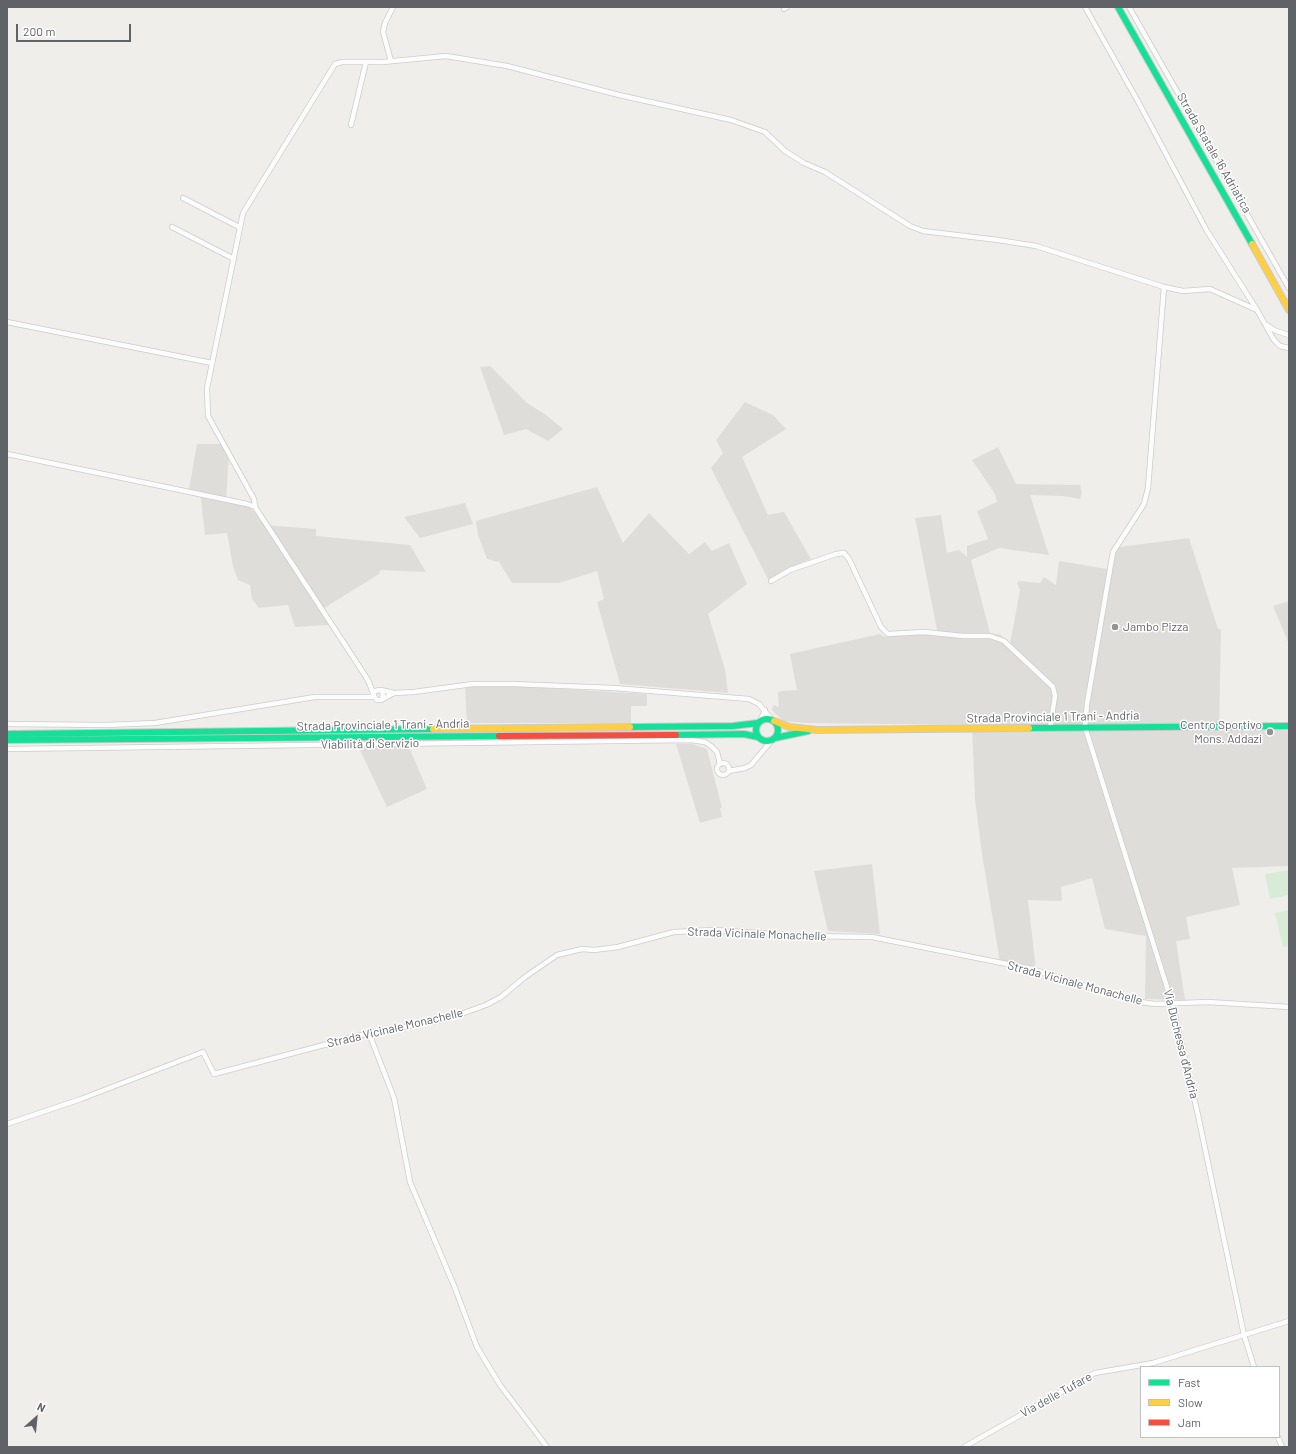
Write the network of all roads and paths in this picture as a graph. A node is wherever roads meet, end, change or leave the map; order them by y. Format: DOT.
graph roads {
  1 [pos="393,7"];
  2 [pos="1085,7"];
  3 [pos="1118,7"];
  4 [pos="1122,7"];
  5 [pos="1129,7"];
  6 [pos="392,61"];
  7 [pos="366,62"];
  8 [pos="351,125"];
  9 [pos="184,198"];
  10 [pos="172,227"];
  11 [pos="239,227"];
  12 [pos="234,260"];
  13 [pos="1164,287"];
  14 [pos="1289,288"];
  15 [pos="1289,302"];
  16 [pos="1257,310"];
  17 [pos="1289,310"];
  18 [pos="7,322"];
  19 [pos="1263,323"];
  20 [pos="1289,335"];
  21 [pos="1289,348"];
  22 [pos="212,363"];
  23 [pos="7,454"];
  24 [pos="255,507"];
  25 [pos="771,581"];
  26 [pos="368,680"];
  27 [pos="380,690"];
  28 [pos="394,693"];
  29 [pos="373,695"];
  30 [pos="382,699"];
  31 [pos="765,710"];
  32 [pos="773,720"];
  33 [pos="759,722"];
  34 [pos="7,724"];
  35 [pos="1289,726"];
  36 [pos="1085,727"];
  37 [pos="1050,728"];
  38 [pos="817,730"];
  39 [pos="7,734"];
  40 [pos="758,737"];
  41 [pos="774,739"];
  42 [pos="7,740"];
  43 [pos="7,749"];
  44 [pos="720,764"];
  45 [pos="729,771"];
  46 [pos="1172,1003"];
  47 [pos="1289,1007"];
  48 [pos="369,1033"];
  49 [pos="7,1124"];
  50 [pos="1289,1321"];
  51 [pos="1244,1335"];
  52 [pos="1254,1366"];
  53 [pos="547,1447"];
  54 [pos="964,1447"];
  1 -- 6 [label="street"];
  2 -- 16 [label="street"];
  3 -- 17 [label="main road, Strada Statale 16 Adriatica"];
  4 -- 15 [label="main road, Strada Statale 16 Adriatica"];
  5 -- 14 [label="street"];
  6 -- 7 [label="street"];
  6 -- 13 [label="street"];
  7 -- 8 [label="street"];
  7 -- 11 [label="street"];
  9 -- 11 [label="street"];
  10 -- 12 [label="street"];
  11 -- 12 [label="street"];
  12 -- 22 [label="street"];
  13 -- 16 [label="street"];
  13 -- 36 [label="street"];
  16 -- 19 [label="street"];
  18 -- 22 [label="street"];
  19 -- 20 [label="street"];
  19 -- 21 [label="street"];
  22 -- 24 [label="street"];
  23 -- 24 [label="street"];
  24 -- 26 [label="street"];
  25 -- 37 [label="street"];
  26 -- 27 [label="street"];
  26 -- 29 [label="street"];
  27 -- 28 [label="street"];
  27 -- 29 [label="street"];
  27 -- 30 [label="street"];
  28 -- 30 [label="street"];
  28 -- 31 [label="street"];
  29 -- 30 [label="street"];
  29 -- 34 [label="street"];
  31 -- 32 [label="street"];
  31 -- 33 [label="street"];
  32 -- 33 [label="main road, Strada Provinciale 1 Trani - Andria"];
  32 -- 38 [label="main road, Strada Provinciale 1 Trani - Andria"];
  32 -- 41 [label="main road"];
  33 -- 39 [label="main road, Strada Provinciale 1 Trani - Andria"];
  33 -- 40 [label="main road"];
  35 -- 36 [label="main road, Strada Provinciale 1 Trani - Andria"];
  36 -- 37 [label="main road, Strada Provinciale 1 Trani - Andria"];
  36 -- 46 [label="street, Via Duchessa d'Andria"];
  37 -- 38 [label="main road, Strada Provinciale 1 Trani - Andria"];
  38 -- 41 [label="main road, Strada Provinciale 1 Trani - Andria"];
  40 -- 41 [label="main road, Strada Provinciale 1 Trani - Andria"];
  40 -- 42 [label="main road, Strada Provinciale 1 Trani - Andria"];
  41 -- 45 [label="street"];
  43 -- 44 [label="street, Viabilità di Servizio"];
  44 -- 45 [label="street"];
  44 -- 45 [label="street"];
  46 -- 47 [label="street, Strada Vicinale Monachelle"];
  46 -- 48 [label="street, Strada Vicinale Monachelle"];
  46 -- 51 [label="street, Via Duchessa d'Andria"];
  48 -- 49 [label="street, Strada Vicinale Monachelle"];
  48 -- 53 [label="street"];
  50 -- 51 [label="street"];
  51 -- 52 [label="street, Via Duchessa d'Andria"];
  51 -- 54 [label="street, Via delle Tufare"];
}
